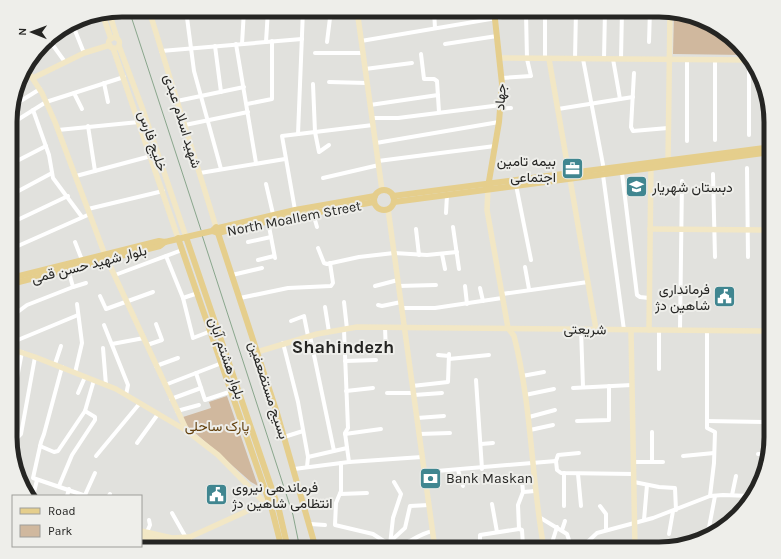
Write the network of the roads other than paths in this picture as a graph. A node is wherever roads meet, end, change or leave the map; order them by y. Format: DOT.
graph roads {
  1 [pos="152,17"];
  2 [pos="186,17"];
  3 [pos="243,17"];
  4 [pos="268,17"];
  5 [pos="303,17"];
  6 [pos="330,17"];
  7 [pos="358,17"];
  8 [pos="434,17"];
  9 [pos="500,17"];
  10 [pos="526,17"];
  11 [pos="545,17"];
  12 [pos="576,17"];
  13 [pos="605,17"];
  14 [pos="622,17"];
  15 [pos="650,17"];
  16 [pos="110,18"];
  17 [pos="494,18"];
  18 [pos="670,18"];
  19 [pos="104,19"];
  20 [pos="74,28"];
  21 [pos="435,28"];
  22 [pos="497,36"];
  23 [pos="302,39"];
  24 [pos="272,41"];
  25 [pos="361,41"];
  26 [pos="266,42"];
  27 [pos="327,42"];
  28 [pos="649,42"];
  29 [pos="114,43"];
  30 [pos="52,44"];
  31 [pos="239,44"];
  32 [pos="445,44"];
  33 [pos="214,46"];
  34 [pos="190,48"];
  35 [pos="161,51"];
  36 [pos="84,53"];
  37 [pos="315,53"];
  38 [pos="363,53"];
  39 [pos="420,54"];
  40 [pos="499,58"];
  41 [pos="527,58"];
  42 [pos="547,59"];
  43 [pos="575,59"];
  44 [pos="583,59"];
  45 [pos="604,59"];
  46 [pos="613,59"];
  47 [pos="621,59"];
  48 [pos="669,60"];
  49 [pos="687,60"];
  50 [pos="715,60"];
  51 [pos="743,60"];
  52 [pos="65,62"];
  53 [pos="412,63"];
  54 [pos="365,69"];
  55 [pos="749,69"];
  56 [pos="634,73"];
  57 [pos="29,74"];
  58 [pos="124,77"];
  59 [pos="33,78"];
  60 [pos="502,78"];
  61 [pos="329,82"];
  62 [pos="104,83"];
  63 [pos="367,83"];
  64 [pos="313,84"];
  65 [pos="244,86"];
  66 [pos="40,89"];
  67 [pos="221,92"];
  68 [pos="74,93"];
  69 [pos="438,95"];
  70 [pos="200,96"];
  71 [pos="633,97"];
  72 [pos="620,99"];
  73 [pos="177,101"];
  74 [pos="19,102"];
  75 [pos="46,102"];
  76 [pos="108,102"];
  77 [pos="246,104"];
  78 [pos="592,104"];
  79 [pos="370,105"];
  80 [pos="501,107"];
  81 [pos="511,108"];
  82 [pos="82,109"];
  83 [pos="558,109"];
  84 [pos="33,110"];
  85 [pos="248,112"];
  86 [pos="439,112"];
  87 [pos="372,118"];
  88 [pos="17,120"];
  89 [pos="207,120"];
  90 [pos="140,122"];
  91 [pos="499,122"];
  92 [pos="184,125"];
  93 [pos="373,125"];
  94 [pos="88,126"];
  95 [pos="668,128"];
  96 [pos="58,130"];
  97 [pos="315,132"];
  98 [pos="298,134"];
  99 [pos="749,135"];
  100 [pos="715,140"];
  101 [pos="687,141"];
  102 [pos="376,143"];
  103 [pos="329,145"];
  104 [pos="46,146"];
  105 [pos="495,146"];
  106 [pos="764,151"];
  107 [pos="151,156"];
  108 [pos="285,159"];
  109 [pos="17,161"];
  110 [pos="256,163"];
  111 [pos="379,163"];
  112 [pos="668,164"];
  113 [pos="651,166"];
  114 [pos="747,168"];
  115 [pos="221,169"];
  116 [pos="95,171"];
  117 [pos="604,172"];
  118 [pos="52,173"];
  119 [pos="200,173"];
  120 [pos="622,173"];
  121 [pos="714,174"];
  122 [pos="76,176"];
  123 [pos="570,176"];
  124 [pos="323,178"];
  125 [pos="682,181"];
  126 [pos="266,184"];
  127 [pos="516,185"];
  128 [pos="488,186"];
  129 [pos="382,190"];
  130 [pos="17,192"];
  131 [pos="163,192"];
  132 [pos="447,194"];
  133 [pos="68,196"];
  134 [pos="375,199"];
  135 [pos="394,199"];
  136 [pos="388,209"];
  137 [pos="294,210"];
  138 [pos="89,211"];
  139 [pos="313,213"];
  140 [pos="446,213"];
  141 [pos="273,214"];
  142 [pos="82,217"];
  143 [pos="17,220"];
  144 [pos="263,220"];
  145 [pos="317,227"];
  146 [pos="230,228"];
  147 [pos="452,228"];
  148 [pos="416,229"];
  149 [pos="650,229"];
  150 [pos="681,229"];
  151 [pos="715,229"];
  152 [pos="748,230"];
  153 [pos="764,230"];
  154 [pos="213,231"];
  155 [pos="189,236"];
  156 [pos="271,237"];
  157 [pos="178,238"];
  158 [pos="75,242"];
  159 [pos="248,242"];
  160 [pos="222,245"];
  161 [pos="17,246"];
  162 [pos="318,248"];
  163 [pos="182,250"];
  164 [pos="394,252"];
  165 [pos="456,252"];
  166 [pos="442,254"];
  167 [pos="419,255"];
  168 [pos="166,256"];
  169 [pos="107,257"];
  170 [pos="715,257"];
  171 [pos="748,257"];
  172 [pos="82,260"];
  173 [pos="258,260"];
  174 [pos="531,260"];
  175 [pos="330,263"];
  176 [pos="525,267"];
  177 [pos="262,268"];
  178 [pos="68,269"];
  179 [pos="445,269"];
  180 [pos="459,269"];
  181 [pos="115,275"];
  182 [pos="232,275"];
  183 [pos="17,276"];
  184 [pos="17,282"];
  185 [pos="588,282"];
  186 [pos="86,283"];
  187 [pos="398,283"];
  188 [pos="436,285"];
  189 [pos="375,286"];
  190 [pos="465,286"];
  191 [pos="73,287"];
  192 [pos="480,288"];
  193 [pos="529,289"];
  194 [pos="153,292"];
  195 [pos="198,293"];
  196 [pos="100,296"];
  197 [pos="502,296"];
  198 [pos="182,298"];
  199 [pos="240,298"];
  200 [pos="649,298"];
  201 [pos="127,301"];
  202 [pos="483,301"];
  203 [pos="344,302"];
  204 [pos="400,302"];
  205 [pos="77,304"];
  206 [pos="467,304"];
  207 [pos="378,305"];
  208 [pos="325,307"];
  209 [pos="402,308"];
  210 [pos="17,312"];
  211 [pos="78,315"];
  212 [pos="291,321"];
  213 [pos="156,324"];
  214 [pos="104,325"];
  215 [pos="385,327"];
  216 [pos="404,327"];
  217 [pos="508,328"];
  218 [pos="346,329"];
  219 [pos="582,329"];
  220 [pos="596,329"];
  221 [pos="628,330"];
  222 [pos="649,330"];
  223 [pos="659,330"];
  224 [pos="680,330"];
  225 [pos="211,331"];
  226 [pos="707,331"];
  227 [pos="329,332"];
  228 [pos="764,332"];
  229 [pos="309,336"];
  230 [pos="144,338"];
  231 [pos="17,339"];
  232 [pos="283,343"];
  233 [pos="112,344"];
  234 [pos="147,345"];
  235 [pos="61,346"];
  236 [pos="103,348"];
  237 [pos="17,351"];
  238 [pos="257,352"];
  239 [pos="386,352"];
  240 [pos="438,355"];
  241 [pos="489,355"];
  242 [pos="449,356"];
  243 [pos="35,357"];
  244 [pos="178,358"];
  245 [pos="376,360"];
  246 [pos="345,361"];
  247 [pos="225,362"];
  248 [pos="55,364"];
  249 [pos="156,366"];
  250 [pos="62,368"];
  251 [pos="659,369"];
  252 [pos="544,372"];
  253 [pos="76,373"];
  254 [pos="196,373"];
  255 [pos="85,376"];
  256 [pos="522,376"];
  257 [pos="94,380"];
  258 [pos="476,380"];
  259 [pos="106,385"];
  260 [pos="165,385"];
  261 [pos="632,385"];
  262 [pos="412,386"];
  263 [pos="609,386"];
  264 [pos="583,387"];
  265 [pos="201,388"];
  266 [pos="373,388"];
  267 [pos="573,388"];
  268 [pos="554,389"];
  269 [pos="346,390"];
  270 [pos="232,391"];
  271 [pos="78,393"];
  272 [pos="387,393"];
  273 [pos="442,393"];
  274 [pos="414,394"];
  275 [pos="126,395"];
  276 [pos="526,396"];
  277 [pos="171,399"];
  278 [pos="140,403"];
  279 [pos="199,405"];
  280 [pos="555,410"];
  281 [pos="85,411"];
  282 [pos="176,412"];
  283 [pos="158,414"];
  284 [pos="444,416"];
  285 [pos="529,417"];
  286 [pos="417,418"];
  287 [pos="577,421"];
  288 [pos="707,421"];
  289 [pos="764,422"];
  290 [pos="246,425"];
  291 [pos="553,425"];
  292 [pos="381,429"];
  293 [pos="530,430"];
  294 [pos="187,431"];
  295 [pos="303,431"];
  296 [pos="652,432"];
  297 [pos="450,433"];
  298 [pos="345,434"];
  299 [pos="419,434"];
  300 [pos="17,437"];
  301 [pos="284,437"];
  302 [pos="137,443"];
  303 [pos="493,443"];
  304 [pos="481,444"];
  305 [pos="40,446"];
  306 [pos="347,448"];
  307 [pos="334,451"];
  308 [pos="579,453"];
  309 [pos="714,453"];
  310 [pos="758,454"];
  311 [pos="762,454"];
  312 [pos="96,456"];
  313 [pos="683,456"];
  314 [pos="308,457"];
  315 [pos="422,457"];
  316 [pos="556,461"];
  317 [pos="349,462"];
  318 [pos="633,462"];
  319 [pos="652,462"];
  320 [pos="663,462"];
  321 [pos="340,463"];
  322 [pos="533,464"];
  323 [pos="307,467"];
  324 [pos="482,468"];
  325 [pos="294,469"];
  326 [pos="458,470"];
  327 [pos="425,472"];
  328 [pos="95,473"];
  329 [pos="564,473"];
  330 [pos="578,474"];
  331 [pos="634,474"];
  332 [pos="736,476"];
  333 [pos="37,480"];
  334 [pos="394,482"];
  335 [pos="498,482"];
  336 [pos="634,482"];
  337 [pos="647,485"];
  338 [pos="59,486"];
  339 [pos="463,486"];
  340 [pos="69,489"];
  341 [pos="535,491"];
  342 [pos="316,492"];
  343 [pos="523,492"];
  344 [pos="301,493"];
  345 [pos="367,493"];
  346 [pos="34,494"];
  347 [pos="340,494"];
  348 [pos="67,495"];
  349 [pos="83,495"];
  350 [pos="85,495"];
  351 [pos="732,495"];
  352 [pos="713,496"];
  353 [pos="745,496"];
  354 [pos="270,501"];
  355 [pos="492,504"];
  356 [pos="429,505"];
  357 [pos="564,506"];
  358 [pos="580,506"];
  359 [pos="600,506"];
  360 [pos="674,510"];
  361 [pos="172,513"];
  362 [pos="539,517"];
  363 [pos="149,520"];
  364 [pos="644,520"];
  365 [pos="565,521"];
  366 [pos="635,522"];
  367 [pos="310,524"];
  368 [pos="325,525"];
  369 [pos="557,527"];
  370 [pos="519,529"];
  371 [pos="606,529"];
  372 [pos="708,529"];
  373 [pos="562,530"];
  374 [pos="433,531"];
  375 [pos="497,532"];
  376 [pos="669,534"];
  377 [pos="142,535"];
  378 [pos="187,536"];
  379 [pos="166,542"];
  380 [pos="175,542"];
  381 [pos="188,542"];
  382 [pos="280,542"];
  383 [pos="285,542"];
  384 [pos="314,542"];
  385 [pos="382,542"];
  386 [pos="390,542"];
  387 [pos="392,542"];
  388 [pos="408,542"];
  389 [pos="434,542"];
  390 [pos="523,542"];
  391 [pos="543,542"];
  392 [pos="552,542"];
  393 [pos="570,542"];
  394 [pos="587,542"];
  395 [pos="635,542"];
  1 -- 35 [label="street, شهید اسلام عبدی"];
  2 -- 34 [label="street"];
  3 -- 31 [label="street"];
  4 -- 26 [label="street"];
  5 -- 23 [label="street"];
  6 -- 27 [label="street"];
  7 -- 25 [label="street"];
  8 -- 21 [label="street"];
  9 -- 17 [label="street"];
  10 -- 41 [label="street"];
  11 -- 42 [label="street"];
  12 -- 43 [label="street"];
  13 -- 45 [label="street"];
  14 -- 47 [label="street"];
  15 -- 28 [label="street"];
  16 -- 29 [label="street, خلیج فارس"];
  17 -- 21 [label="street"];
  17 -- 22 [label="main road, جهاد"];
  18 -- 48 [label="street"];
  19 -- 29 [label="street"];
  20 -- 36 [label="street"];
  21 -- 25 [label="street"];
  22 -- 32 [label="street"];
  22 -- 40 [label="main road, جهاد"];
  23 -- 24 [label="street"];
  23 -- 98 [label="street"];
  24 -- 26 [label="street"];
  24 -- 77 [label="street"];
  25 -- 38 [label="street"];
  26 -- 31 [label="street"];
  29 -- 36 [label="street"];
  29 -- 58 [label="street, خلیج فارس"];
  29 -- 155 [label="street, خلیج فارس"];
  30 -- 52 [label="street"];
  31 -- 33 [label="street"];
  31 -- 65 [label="street"];
  33 -- 34 [label="street"];
  33 -- 67 [label="street"];
  34 -- 35 [label="street"];
  34 -- 70 [label="street"];
  35 -- 73 [label="street, شهید اسلام عبدی"];
  36 -- 52 [label="street"];
  37 -- 38 [label="street"];
  38 -- 54 [label="street"];
  39 -- 69 [label="street"];
  40 -- 41 [label="street"];
  40 -- 60 [label="main road, جهاد"];
  41 -- 42 [label="street"];
  41 -- 60 [label="street"];
  42 -- 43 [label="street"];
  42 -- 83 [label="street"];
  43 -- 44 [label="street"];
  44 -- 45 [label="street"];
  44 -- 78 [label="street"];
  45 -- 46 [label="street"];
  46 -- 47 [label="street"];
  46 -- 72 [label="street"];
  47 -- 48 [label="street"];
  48 -- 49 [label="street"];
  48 -- 95 [label="street"];
  49 -- 50 [label="street"];
  49 -- 101 [label="street"];
  50 -- 51 [label="street"];
  50 -- 100 [label="street"];
  52 -- 59 [label="street"];
  53 -- 54 [label="street"];
  54 -- 63 [label="street"];
  55 -- 99 [label="street"];
  56 -- 71 [label="street"];
  57 -- 59 [label="street"];
  58 -- 62 [label="street"];
  58 -- 90 [label="street, خلیج فارس"];
  59 -- 66 [label="street"];
  60 -- 80 [label="main road, جهاد"];
  61 -- 63 [label="street"];
  62 -- 68 [label="street"];
  62 -- 76 [label="street"];
  63 -- 79 [label="street"];
  64 -- 97 [label="street"];
  65 -- 67 [label="street"];
  65 -- 77 [label="street"];
  66 -- 74 [label="street"];
  66 -- 75 [label="street"];
  67 -- 70 [label="street"];
  68 -- 75 [label="street"];
  68 -- 82 [label="street"];
  69 -- 79 [label="street"];
  69 -- 86 [label="street"];
  70 -- 73 [label="street"];
  70 -- 89 [label="street"];
  71 -- 72 [label="street"];
  71 -- 95 [label="street"];
  72 -- 78 [label="street"];
  73 -- 92 [label="street, شهید اسلام عبدی"];
  75 -- 84 [label="street"];
  75 -- 96 [label="street"];
  77 -- 85 [label="street"];
  78 -- 83 [label="street"];
  78 -- 117 [label="street"];
  79 -- 87 [label="street"];
  80 -- 81 [label="street"];
  80 -- 86 [label="street"];
  80 -- 91 [label="main road, جهاد"];
  83 -- 123 [label="street"];
  84 -- 88 [label="street"];
  84 -- 104 [label="street"];
  85 -- 89 [label="street"];
  85 -- 110 [label="street"];
  86 -- 87 [label="street"];
  87 -- 93 [label="street"];
  89 -- 92 [label="street"];
  89 -- 115 [label="street"];
  90 -- 94 [label="street"];
  90 -- 107 [label="street, خلیج فارس"];
  91 -- 102 [label="street"];
  91 -- 105 [label="main road, جهاد"];
  92 -- 119 [label="street, شهید اسلام عبدی"];
  93 -- 97 [label="street"];
  93 -- 102 [label="street"];
  94 -- 96 [label="street"];
  94 -- 116 [label="street"];
  95 -- 112 [label="street"];
  96 -- 122 [label="street"];
  97 -- 98 [label="street"];
  97 -- 103 [label="street"];
  98 -- 108 [label="street"];
  102 -- 111 [label="street"];
  104 -- 109 [label="street"];
  104 -- 118 [label="street"];
  105 -- 111 [label="street"];
  105 -- 128 [label="main road, جهاد"];
  106 -- 112 [label="main road"];
  107 -- 116 [label="street"];
  107 -- 131 [label="street, خلیج فارس"];
  108 -- 110 [label="street"];
  108 -- 137 [label="street"];
  110 -- 115 [label="street"];
  111 -- 124 [label="street"];
  111 -- 129 [label="street"];
  112 -- 113 [label="main road"];
  113 -- 117 [label="main road"];
  113 -- 120 [label="main road"];
  113 -- 149 [label="street"];
  114 -- 152 [label="street"];
  115 -- 119 [label="street"];
  116 -- 122 [label="street"];
  117 -- 120 [label="main road"];
  117 -- 123 [label="main road"];
  117 -- 221 [label="street"];
  118 -- 130 [label="street"];
  118 -- 133 [label="street"];
  119 -- 154 [label="street, شهید اسلام عبدی"];
  120 -- 200 [label="street"];
  121 -- 151 [label="street"];
  122 -- 138 [label="street"];
  123 -- 127 [label="main road"];
  123 -- 128 [label="main road"];
  123 -- 185 [label="street"];
  125 -- 150 [label="street"];
  126 -- 141 [label="street"];
  127 -- 128 [label="main road"];
  127 -- 174 [label="street"];
  128 -- 132 [label="main road"];
  128 -- 135 [label="main road"];
  128 -- 197 [label="street"];
  129 -- 134 [label="main road"];
  129 -- 135 [label="main road"];
  131 -- 138 [label="street"];
  131 -- 157 [label="street, خلیج فارس"];
  132 -- 135 [label="main road"];
  132 -- 140 [label="street"];
  133 -- 142 [label="street"];
  133 -- 143 [label="street"];
  134 -- 136 [label="main road"];
  134 -- 137 [label="main road, North Moallem Street"];
  134 -- 139 [label="main road, North Moallem Street"];
  135 -- 136 [label="main road"];
  136 -- 164 [label="street"];
  137 -- 141 [label="main road, North Moallem Street"];
  138 -- 142 [label="street"];
  138 -- 169 [label="street"];
  139 -- 144 [label="main road, North Moallem Street"];
  139 -- 145 [label="street"];
  141 -- 144 [label="main road, North Moallem Street"];
  142 -- 161 [label="street"];
  144 -- 146 [label="main road, North Moallem Street"];
  144 -- 154 [label="main road, North Moallem Street"];
  144 -- 156 [label="street"];
  146 -- 154 [label="main road, North Moallem Street"];
  146 -- 160 [label="main road"];
  147 -- 165 [label="street"];
  148 -- 167 [label="street"];
  149 -- 150 [label="street"];
  149 -- 200 [label="street"];
  150 -- 151 [label="street"];
  150 -- 224 [label="street"];
  151 -- 152 [label="street"];
  151 -- 170 [label="street"];
  152 -- 153 [label="street"];
  152 -- 171 [label="street"];
  154 -- 155 [label="main road, بلوار شهید حسن قمی"];
  154 -- 160 [label="main road, بسیج مستضعفین"];
  155 -- 157 [label="main road, بلوار شهید حسن قمی"];
  155 -- 247 [label="main road, بلوار هشتم آبان"];
  156 -- 159 [label="street"];
  156 -- 173 [label="street"];
  157 -- 163 [label="main road, بلوار هشتم آبان"];
  157 -- 169 [label="main road, بلوار شهید حسن قمی"];
  158 -- 172 [label="street"];
  160 -- 182 [label="main road, بسیج مستضعفین"];
  162 -- 175 [label="street"];
  163 -- 168 [label="street"];
  163 -- 195 [label="main road, بلوار هشتم آبان"];
  164 -- 167 [label="street"];
  164 -- 175 [label="street"];
  164 -- 187 [label="street"];
  165 -- 166 [label="street"];
  165 -- 180 [label="street"];
  166 -- 167 [label="street"];
  166 -- 179 [label="street"];
  168 -- 181 [label="street"];
  168 -- 198 [label="street"];
  169 -- 172 [label="main road, بلوار شهید حسن قمی"];
  169 -- 178 [label="main road, بلوار شهید حسن قمی"];
  169 -- 181 [label="street"];
  172 -- 183 [label="main road, بلوار شهید حسن قمی"];
  175 -- 199 [label="street"];
  176 -- 193 [label="street"];
  177 -- 182 [label="street"];
  178 -- 184 [label="main road, بلوار شهید حسن قمی"];
  178 -- 191 [label="street"];
  181 -- 201 [label="street"];
  182 -- 199 [label="main road, بسیج مستضعفین"];
  185 -- 193 [label="street"];
  185 -- 220 [label="street"];
  186 -- 191 [label="street"];
  187 -- 188 [label="street"];
  187 -- 189 [label="street"];
  187 -- 204 [label="street"];
  190 -- 206 [label="street"];
  191 -- 210 [label="street"];
  192 -- 202 [label="street"];
  193 -- 197 [label="street"];
  194 -- 201 [label="street"];
  195 -- 198 [label="street"];
  195 -- 225 [label="main road, بلوار هشتم آبان"];
  196 -- 201 [label="street"];
  197 -- 202 [label="street"];
  197 -- 217 [label="street"];
  198 -- 225 [label="street"];
  199 -- 238 [label="main road, بسیج مستضعفین"];
  200 -- 222 [label="street"];
  201 -- 230 [label="street"];
  202 -- 206 [label="street"];
  203 -- 218 [label="street"];
  204 -- 207 [label="street"];
  204 -- 209 [label="street"];
  205 -- 211 [label="street"];
  206 -- 209 [label="street"];
  208 -- 227 [label="street"];
  209 -- 216 [label="street"];
  211 -- 231 [label="street"];
  211 -- 253 [label="street"];
  212 -- 229 [label="street"];
  213 -- 234 [label="street"];
  214 -- 233 [label="street"];
  215 -- 216 [label="street, شریعتی"];
  215 -- 218 [label="street, شریعتی"];
  215 -- 239 [label="street"];
  216 -- 217 [label="street, شریعتی"];
  216 -- 262 [label="street"];
  217 -- 219 [label="street, شریعتی"];
  217 -- 256 [label="street"];
  218 -- 227 [label="street, شریعتی"];
  218 -- 246 [label="street"];
  219 -- 220 [label="street, شریعتی"];
  219 -- 264 [label="street"];
  220 -- 221 [label="street, شریعتی"];
  221 -- 222 [label="street, شریعتی"];
  221 -- 261 [label="street"];
  222 -- 223 [label="street, شریعتی"];
  223 -- 224 [label="street, شریعتی"];
  223 -- 251 [label="street"];
  224 -- 226 [label="street, شریعتی"];
  225 -- 247 [label="main road, بلوار هشتم آبان"];
  226 -- 228 [label="street, شریعتی"];
  226 -- 288 [label="street"];
  227 -- 229 [label="street, شریعتی"];
  229 -- 232 [label="street, شریعتی"];
  229 -- 307 [label="street"];
  230 -- 233 [label="street"];
  230 -- 234 [label="street"];
  232 -- 238 [label="street, شریعتی"];
  232 -- 295 [label="street"];
  233 -- 275 [label="street"];
  234 -- 249 [label="street"];
  235 -- 248 [label="street"];
  236 -- 259 [label="street"];
  237 -- 243 [label="street"];
  238 -- 301 [label="main road, بسیج مستضعفین"];
  240 -- 242 [label="street"];
  241 -- 242 [label="street"];
  242 -- 262 [label="street"];
  243 -- 248 [label="street"];
  243 -- 300 [label="street"];
  244 -- 249 [label="street"];
  245 -- 246 [label="street"];
  246 -- 269 [label="street"];
  247 -- 254 [label="street"];
  247 -- 270 [label="main road, بلوار هشتم آبان"];
  247 -- 290 [label="main road, بلوار هشتم آبان"];
  248 -- 250 [label="street"];
  249 -- 260 [label="street"];
  250 -- 253 [label="street"];
  250 -- 305 [label="street"];
  252 -- 256 [label="street"];
  253 -- 255 [label="street"];
  254 -- 260 [label="street"];
  254 -- 265 [label="street"];
  255 -- 257 [label="street"];
  255 -- 271 [label="street"];
  256 -- 276 [label="street"];
  257 -- 259 [label="street"];
  257 -- 281 [label="street"];
  258 -- 304 [label="street"];
  259 -- 275 [label="street"];
  260 -- 277 [label="street"];
  261 -- 263 [label="street"];
  261 -- 318 [label="street"];
  262 -- 274 [label="street"];
  263 -- 264 [label="street"];
  263 -- 287 [label="street"];
  264 -- 267 [label="street"];
  265 -- 270 [label="street"];
  265 -- 277 [label="street"];
  266 -- 269 [label="street"];
  268 -- 276 [label="street"];
  269 -- 298 [label="street"];
  270 -- 290 [label="main road, بلوار هشتم آبان"];
  272 -- 274 [label="street"];
  273 -- 274 [label="street"];
  274 -- 286 [label="street"];
  275 -- 278 [label="street"];
  276 -- 285 [label="street"];
  277 -- 282 [label="street"];
  278 -- 283 [label="street"];
  278 -- 312 [label="street"];
  279 -- 282 [label="street"];
  280 -- 285 [label="street"];
  281 -- 305 [label="street"];
  281 -- 338 [label="street"];
  282 -- 294 [label="street"];
  283 -- 294 [label="street"];
  283 -- 302 [label="street"];
  284 -- 286 [label="street"];
  285 -- 293 [label="street"];
  286 -- 299 [label="street"];
  288 -- 289 [label="street"];
  288 -- 309 [label="street"];
  290 -- 354 [label="main road, بلوار هشتم آبان"];
  291 -- 293 [label="street"];
  292 -- 298 [label="street"];
  293 -- 322 [label="street"];
  294 -- 354 [label="street"];
  295 -- 301 [label="street"];
  295 -- 314 [label="street"];
  296 -- 319 [label="street"];
  297 -- 299 [label="street"];
  298 -- 306 [label="street"];
  299 -- 315 [label="street"];
  301 -- 325 [label="main road, بسیج مستضعفین"];
  303 -- 304 [label="street"];
  304 -- 324 [label="street"];
  305 -- 333 [label="street"];
  306 -- 307 [label="street"];
  306 -- 317 [label="street"];
  307 -- 314 [label="street"];
  308 -- 316 [label="street"];
  309 -- 313 [label="street"];
  309 -- 352 [label="street"];
  310 -- 311 [label="street"];
  314 -- 323 [label="street"];
  315 -- 317 [label="street"];
  315 -- 327 [label="street"];
  316 -- 322 [label="street"];
  316 -- 329 [label="street"];
  317 -- 321 [label="street"];
  318 -- 319 [label="street"];
  318 -- 331 [label="street"];
  319 -- 320 [label="street"];
  321 -- 323 [label="street"];
  321 -- 347 [label="street"];
  322 -- 324 [label="street"];
  322 -- 341 [label="street"];
  323 -- 325 [label="street"];
  324 -- 326 [label="street"];
  325 -- 344 [label="main road, بسیج مستضعفین"];
  326 -- 327 [label="street"];
  326 -- 339 [label="street"];
  327 -- 356 [label="street"];
  328 -- 350 [label="street"];
  329 -- 330 [label="street"];
  329 -- 357 [label="street"];
  330 -- 331 [label="street"];
  330 -- 358 [label="street"];
  331 -- 336 [label="street"];
  332 -- 351 [label="street"];
  333 -- 338 [label="street"];
  333 -- 346 [label="street"];
  334 -- 386 [label="street"];
  335 -- 343 [label="street"];
  336 -- 337 [label="street"];
  336 -- 366 [label="street"];
  337 -- 360 [label="street"];
  337 -- 364 [label="street"];
  338 -- 340 [label="street"];
  340 -- 348 [label="street"];
  340 -- 349 [label="street"];
  341 -- 343 [label="street"];
  341 -- 362 [label="street"];
  342 -- 344 [label="street"];
  343 -- 370 [label="street"];
  344 -- 367 [label="main road, بسیج مستضعفین"];
  345 -- 347 [label="street"];
  347 -- 385 [label="street"];
  351 -- 352 [label="street"];
  351 -- 353 [label="street"];
  352 -- 360 [label="street"];
  352 -- 372 [label="street"];
  354 -- 378 [label="street"];
  354 -- 382 [label="main road, بلوار هشتم آبان"];
  354 -- 383 [label="main road, بلوار هشتم آبان"];
  355 -- 375 [label="street"];
  356 -- 374 [label="street"];
  356 -- 387 [label="street"];
  359 -- 371 [label="street"];
  360 -- 364 [label="street"];
  360 -- 376 [label="street"];
  361 -- 378 [label="street"];
  362 -- 369 [label="street"];
  362 -- 391 [label="street"];
  363 -- 377 [label="street"];
  364 -- 366 [label="street"];
  365 -- 373 [label="street"];
  366 -- 371 [label="street"];
  366 -- 395 [label="street"];
  367 -- 368 [label="street"];
  367 -- 384 [label="main road, بسیج مستضعفین"];
  369 -- 373 [label="street"];
  369 -- 392 [label="street"];
  370 -- 375 [label="street"];
  370 -- 390 [label="street"];
  371 -- 394 [label="street"];
  373 -- 393 [label="street"];
  374 -- 388 [label="street"];
  374 -- 389 [label="street"];
  375 -- 389 [label="street"];
  377 -- 379 [label="street"];
  378 -- 380 [label="street"];
  378 -- 381 [label="street"];
}
